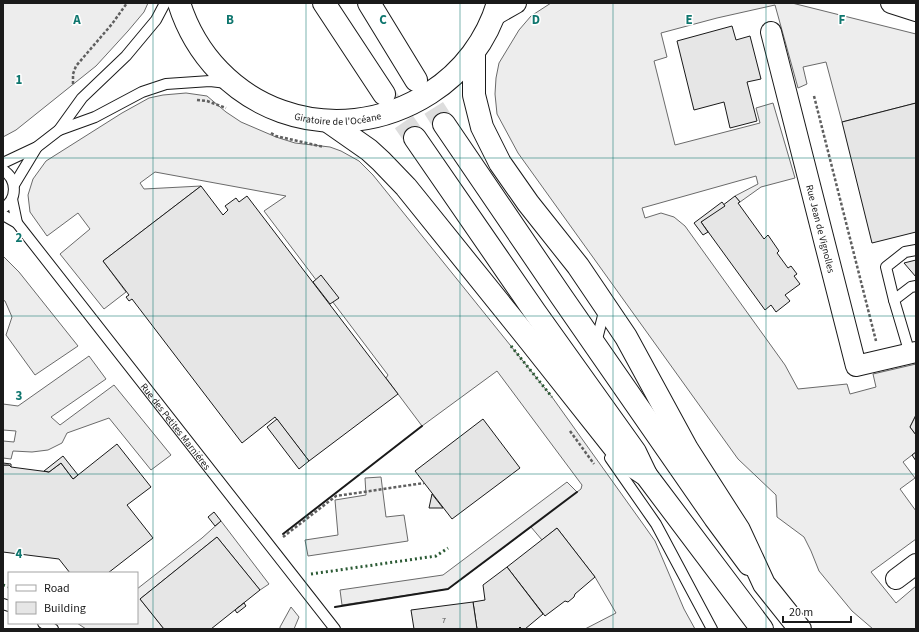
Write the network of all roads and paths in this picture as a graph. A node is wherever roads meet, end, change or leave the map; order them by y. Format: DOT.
graph roads {
  1 [pos="127,3"];
  2 [pos="165,3"];
  3 [pos="179,3"];
  4 [pos="324,3"];
  5 [pos="369,3"];
  6 [pos="516,3"];
  7 [pos="891,3"];
  8 [pos="496,9"];
  9 [pos="916,11"];
  10 [pos="771,32"];
  11 [pos="474,53"];
  12 [pos="416,80"];
  13 [pos="233,83"];
  14 [pos="384,94"];
  15 [pos="814,96"];
  16 [pos="82,98"];
  17 [pos="192,100"];
  18 [pos="228,110"];
  19 [pos="329,122"];
  20 [pos="444,124"];
  21 [pos="59,130"];
  22 [pos="270,133"];
  23 [pos="415,138"];
  24 [pos="37,147"];
  25 [pos="325,147"];
  26 [pos="3,163"];
  27 [pos="3,170"];
  28 [pos="14,185"];
  29 [pos="12,199"];
  30 [pos="3,208"];
  31 [pos="3,215"];
  32 [pos="17,223"];
  33 [pos="916,250"];
  34 [pos="916,286"];
  35 [pos="894,300"];
  36 [pos="605,306"];
  37 [pos="530,341"];
  38 [pos="596,345"];
  39 [pos="913,353"];
  40 [pos="881,360"];
  41 [pos="567,426"];
  42 [pos="598,470"];
  43 [pos="646,475"];
  44 [pos="424,483"];
  45 [pos="271,547"];
  46 [pos="916,564"];
  47 [pos="896,579"];
  48 [pos="764,584"];
  49 [pos="335,629"];
  50 [pos="712,629"];
  51 [pos="762,629"];
  52 [pos="800,629"];
  1 -- 16 [label="path"];
  2 -- 16 [label="lane"];
  3 -- 13 [label="main road, Giratoire de l'Océane"];
  4 -- 14 [label="main road"];
  5 -- 12 [label="main road"];
  6 -- 8 [label="street"];
  7 -- 9 [label="street"];
  8 -- 11 [label="main road, Giratoire de l'Océane"];
  10 -- 40 [label="street, Rue Jean de Vignolles"];
  11 -- 19 [label="main road, Giratoire de l'Océane"];
  11 -- 36 [label="main road"];
  13 -- 19 [label="main road, Giratoire de l'Océane"];
  13 -- 21 [label="lane"];
  15 -- 40 [label="path"];
  16 -- 21 [label="lane"];
  17 -- 18 [label="path"];
  19 -- 37 [label="main road"];
  20 -- 38 [label="main road"];
  21 -- 24 [label="lane"];
  22 -- 25 [label="path"];
  23 -- 43 [label="main road"];
  24 -- 26 [label="lane"];
  24 -- 28 [label="lane"];
  27 -- 28 [label="lane"];
  28 -- 29 [label="lane, Rue des Petites Marniéres"];
  29 -- 30 [label="lane"];
  29 -- 32 [label="lane, Rue des Petites Marniéres"];
  31 -- 32 [label="lane, Rue des Petites Marniéres"];
  32 -- 45 [label="lane, Rue des Petites Marniéres"];
  33 -- 35 [label="lane"];
  34 -- 35 [label="lane"];
  35 -- 39 [label="lane"];
  36 -- 38 [label="lane"];
  36 -- 48 [label="main road"];
  37 -- 43 [label="main road"];
  37 -- 50 [label="lane"];
  38 -- 48 [label="main road"];
  39 -- 40 [label="street, Rue Jean de Vignolles"];
  41 -- 42 [label="path"];
  43 -- 51 [label="main road"];
  44 -- 45 [label="path"];
  45 -- 49 [label="lane, Rue des Petites Marniéres"];
  46 -- 47 [label="street"];
  48 -- 52 [label="main road"];
}
